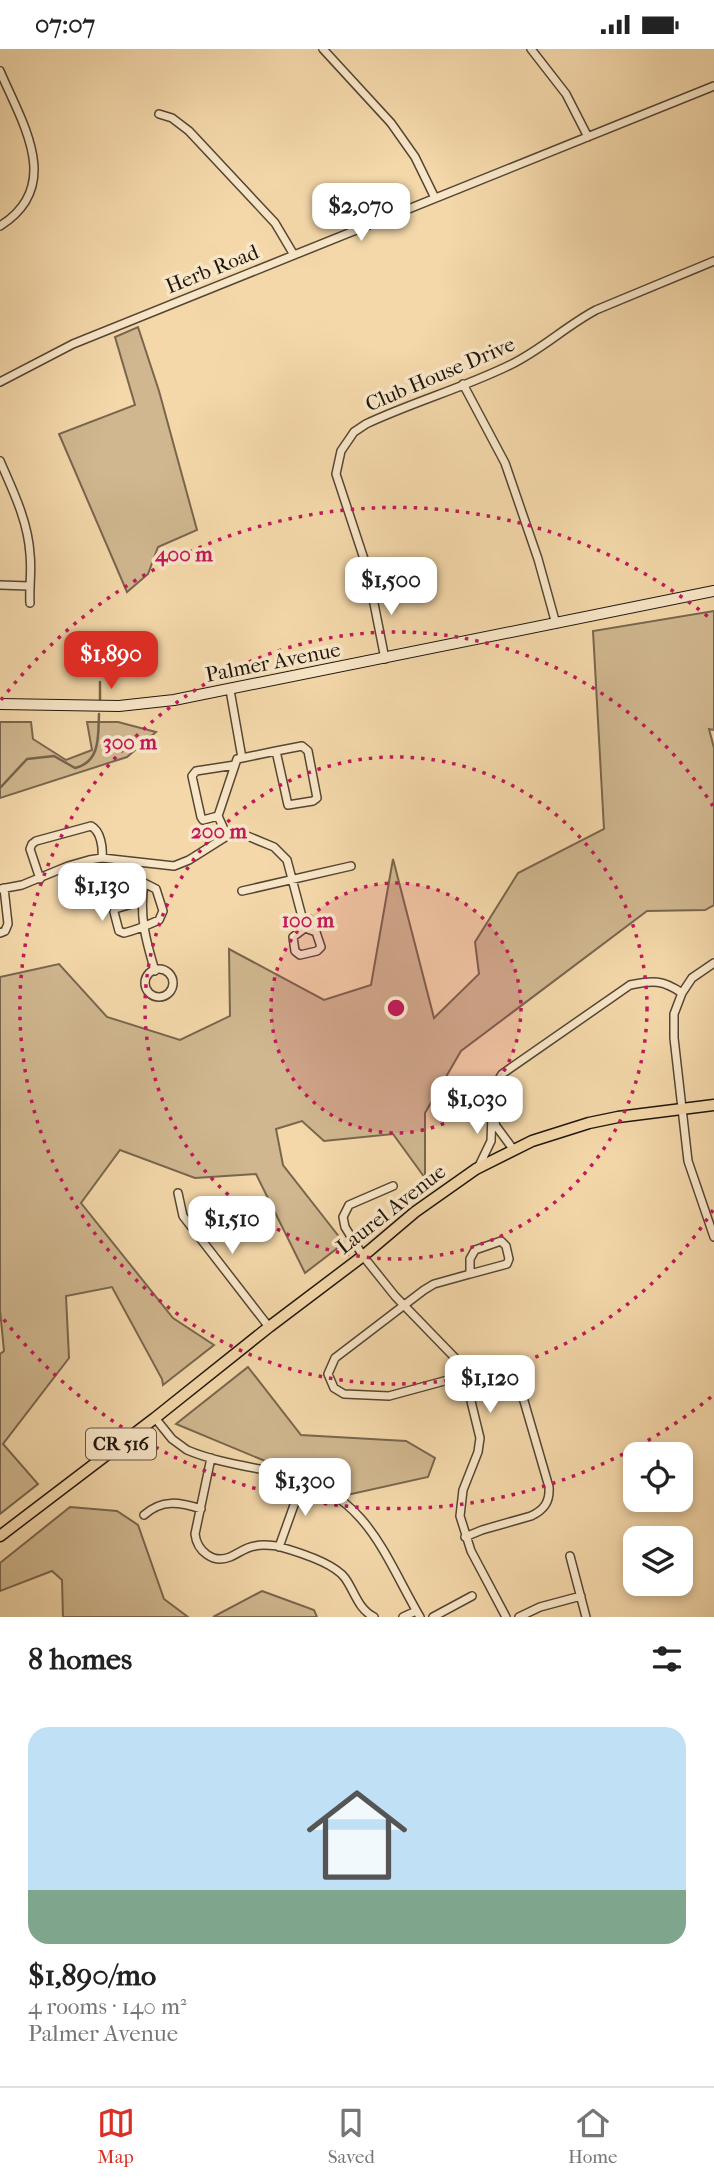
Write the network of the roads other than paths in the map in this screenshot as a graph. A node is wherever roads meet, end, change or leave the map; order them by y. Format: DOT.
graph roads {
  1 [pos="323,49"];
  2 [pos="531,49"];
  3 [pos="0,71"];
  4 [pos="714,86"];
  5 [pos="159,114"];
  6 [pos="588,137"];
  7 [pos="435,198"];
  8 [pos="0,226"];
  9 [pos="294,255"];
  10 [pos="714,261"];
  11 [pos="0,382"];
  12 [pos="463,384"];
  13 [pos="0,461"];
  14 [pos="0,585"];
  15 [pos="29,586"];
  16 [pos="714,591"];
  17 [pos="30,603"];
  18 [pos="556,624"];
  19 [pos="385,659"];
  20 [pos="230,690"];
  21 [pos="0,704"];
  22 [pos="275,751"];
  23 [pos="242,758"];
  24 [pos="235,765"];
  25 [pos="218,816"];
  26 [pos="227,836"];
  27 [pos="102,858"];
  28 [pos="351,866"];
  29 [pos="40,879"];
  30 [pos="293,879"];
  31 [pos="2,888"];
  32 [pos="242,891"];
  33 [pos="142,901"];
  34 [pos="143,927"];
  35 [pos="305,928"];
  36 [pos="0,933"];
  37 [pos="714,963"];
  38 [pos="155,971"];
  39 [pos="682,993"];
  40 [pos="714,1105"];
  41 [pos="492,1108"];
  42 [pos="682,1108"];
  43 [pos="513,1149"];
  44 [pos="478,1168"];
  45 [pos="393,1186"];
  46 [pos="178,1193"];
  47 [pos="714,1237"];
  48 [pos="363,1256"];
  49 [pos="470,1275"];
  50 [pos="404,1305"];
  51 [pos="269,1327"];
  52 [pos="464,1376"];
  53 [pos="155,1418"];
  54 [pos="211,1458"];
  55 [pos="303,1480"];
  56 [pos="201,1509"];
  57 [pos="144,1515"];
  58 [pos="0,1536"];
  59 [pos="466,1537"];
  60 [pos="279,1547"];
  61 [pos="570,1556"];
  62 [pos="472,1596"];
  63 [pos="580,1596"];
  64 [pos="418,1614"];
  65 [pos="374,1617"];
  66 [pos="403,1617"];
  67 [pos="433,1617"];
  68 [pos="506,1617"];
  69 [pos="519,1617"];
  70 [pos="586,1617"];
  1 -- 7 [label="street"];
  2 -- 6 [label="street"];
  3 -- 8 [label="street"];
  4 -- 6 [label="street, Herb Road"];
  5 -- 9 [label="street"];
  6 -- 7 [label="street, Herb Road"];
  7 -- 9 [label="street, Herb Road"];
  9 -- 11 [label="street, Herb Road"];
  10 -- 12 [label="street, Club House Drive"];
  12 -- 18 [label="street"];
  12 -- 19 [label="street, Club House Drive"];
  13 -- 15 [label="street"];
  14 -- 15 [label="street"];
  15 -- 17 [label="street"];
  16 -- 18 [label="street, Palmer Avenue"];
  18 -- 19 [label="street, Palmer Avenue"];
  19 -- 20 [label="street, Palmer Avenue"];
  20 -- 21 [label="street, Palmer Avenue"];
  20 -- 23 [label="street"];
  22 -- 22 [label="street"];
  22 -- 23 [label="street"];
  23 -- 24 [label="street"];
  24 -- 25 [label="street"];
  24 -- 25 [label="street"];
  25 -- 26 [label="street"];
  26 -- 27 [label="street"];
  26 -- 30 [label="street"];
  27 -- 29 [label="street"];
  27 -- 29 [label="street"];
  28 -- 30 [label="street"];
  29 -- 31 [label="street"];
  30 -- 32 [label="street"];
  30 -- 35 [label="street"];
  31 -- 36 [label="street"];
  33 -- 34 [label="street"];
  33 -- 34 [label="street"];
  33 -- 34 [label="street"];
  34 -- 38 [label="street"];
  35 -- 35 [label="street"];
  37 -- 39 [label="street"];
  39 -- 41 [label="street"];
  39 -- 42 [label="street"];
  40 -- 42 [label="main road, Laurel Avenue / CR 516"];
  41 -- 43 [label="street"];
  41 -- 44 [label="street"];
  42 -- 43 [label="main road, Laurel Avenue / CR 516"];
  42 -- 47 [label="street"];
  43 -- 44 [label="main road, Laurel Avenue / CR 516"];
  44 -- 48 [label="main road, Laurel Avenue / CR 516"];
  45 -- 48 [label="street"];
  46 -- 51 [label="street"];
  48 -- 50 [label="street"];
  48 -- 51 [label="main road, Laurel Avenue / CR 516"];
  49 -- 49 [label="street"];
  49 -- 50 [label="street"];
  50 -- 52 [label="street"];
  50 -- 52 [label="street"];
  51 -- 53 [label="main road, Laurel Avenue / CR 516"];
  52 -- 59 [label="street"];
  52 -- 59 [label="street"];
  53 -- 54 [label="street"];
  53 -- 58 [label="main road, Laurel Avenue / CR 516"];
  54 -- 55 [label="street"];
  54 -- 56 [label="street"];
  55 -- 60 [label="street"];
  55 -- 64 [label="street"];
  56 -- 57 [label="street"];
  56 -- 60 [label="street"];
  59 -- 68 [label="street"];
  60 -- 65 [label="street"];
  61 -- 63 [label="street"];
  62 -- 67 [label="street"];
  63 -- 69 [label="street"];
  63 -- 70 [label="street"];
  64 -- 66 [label="street"];
}
